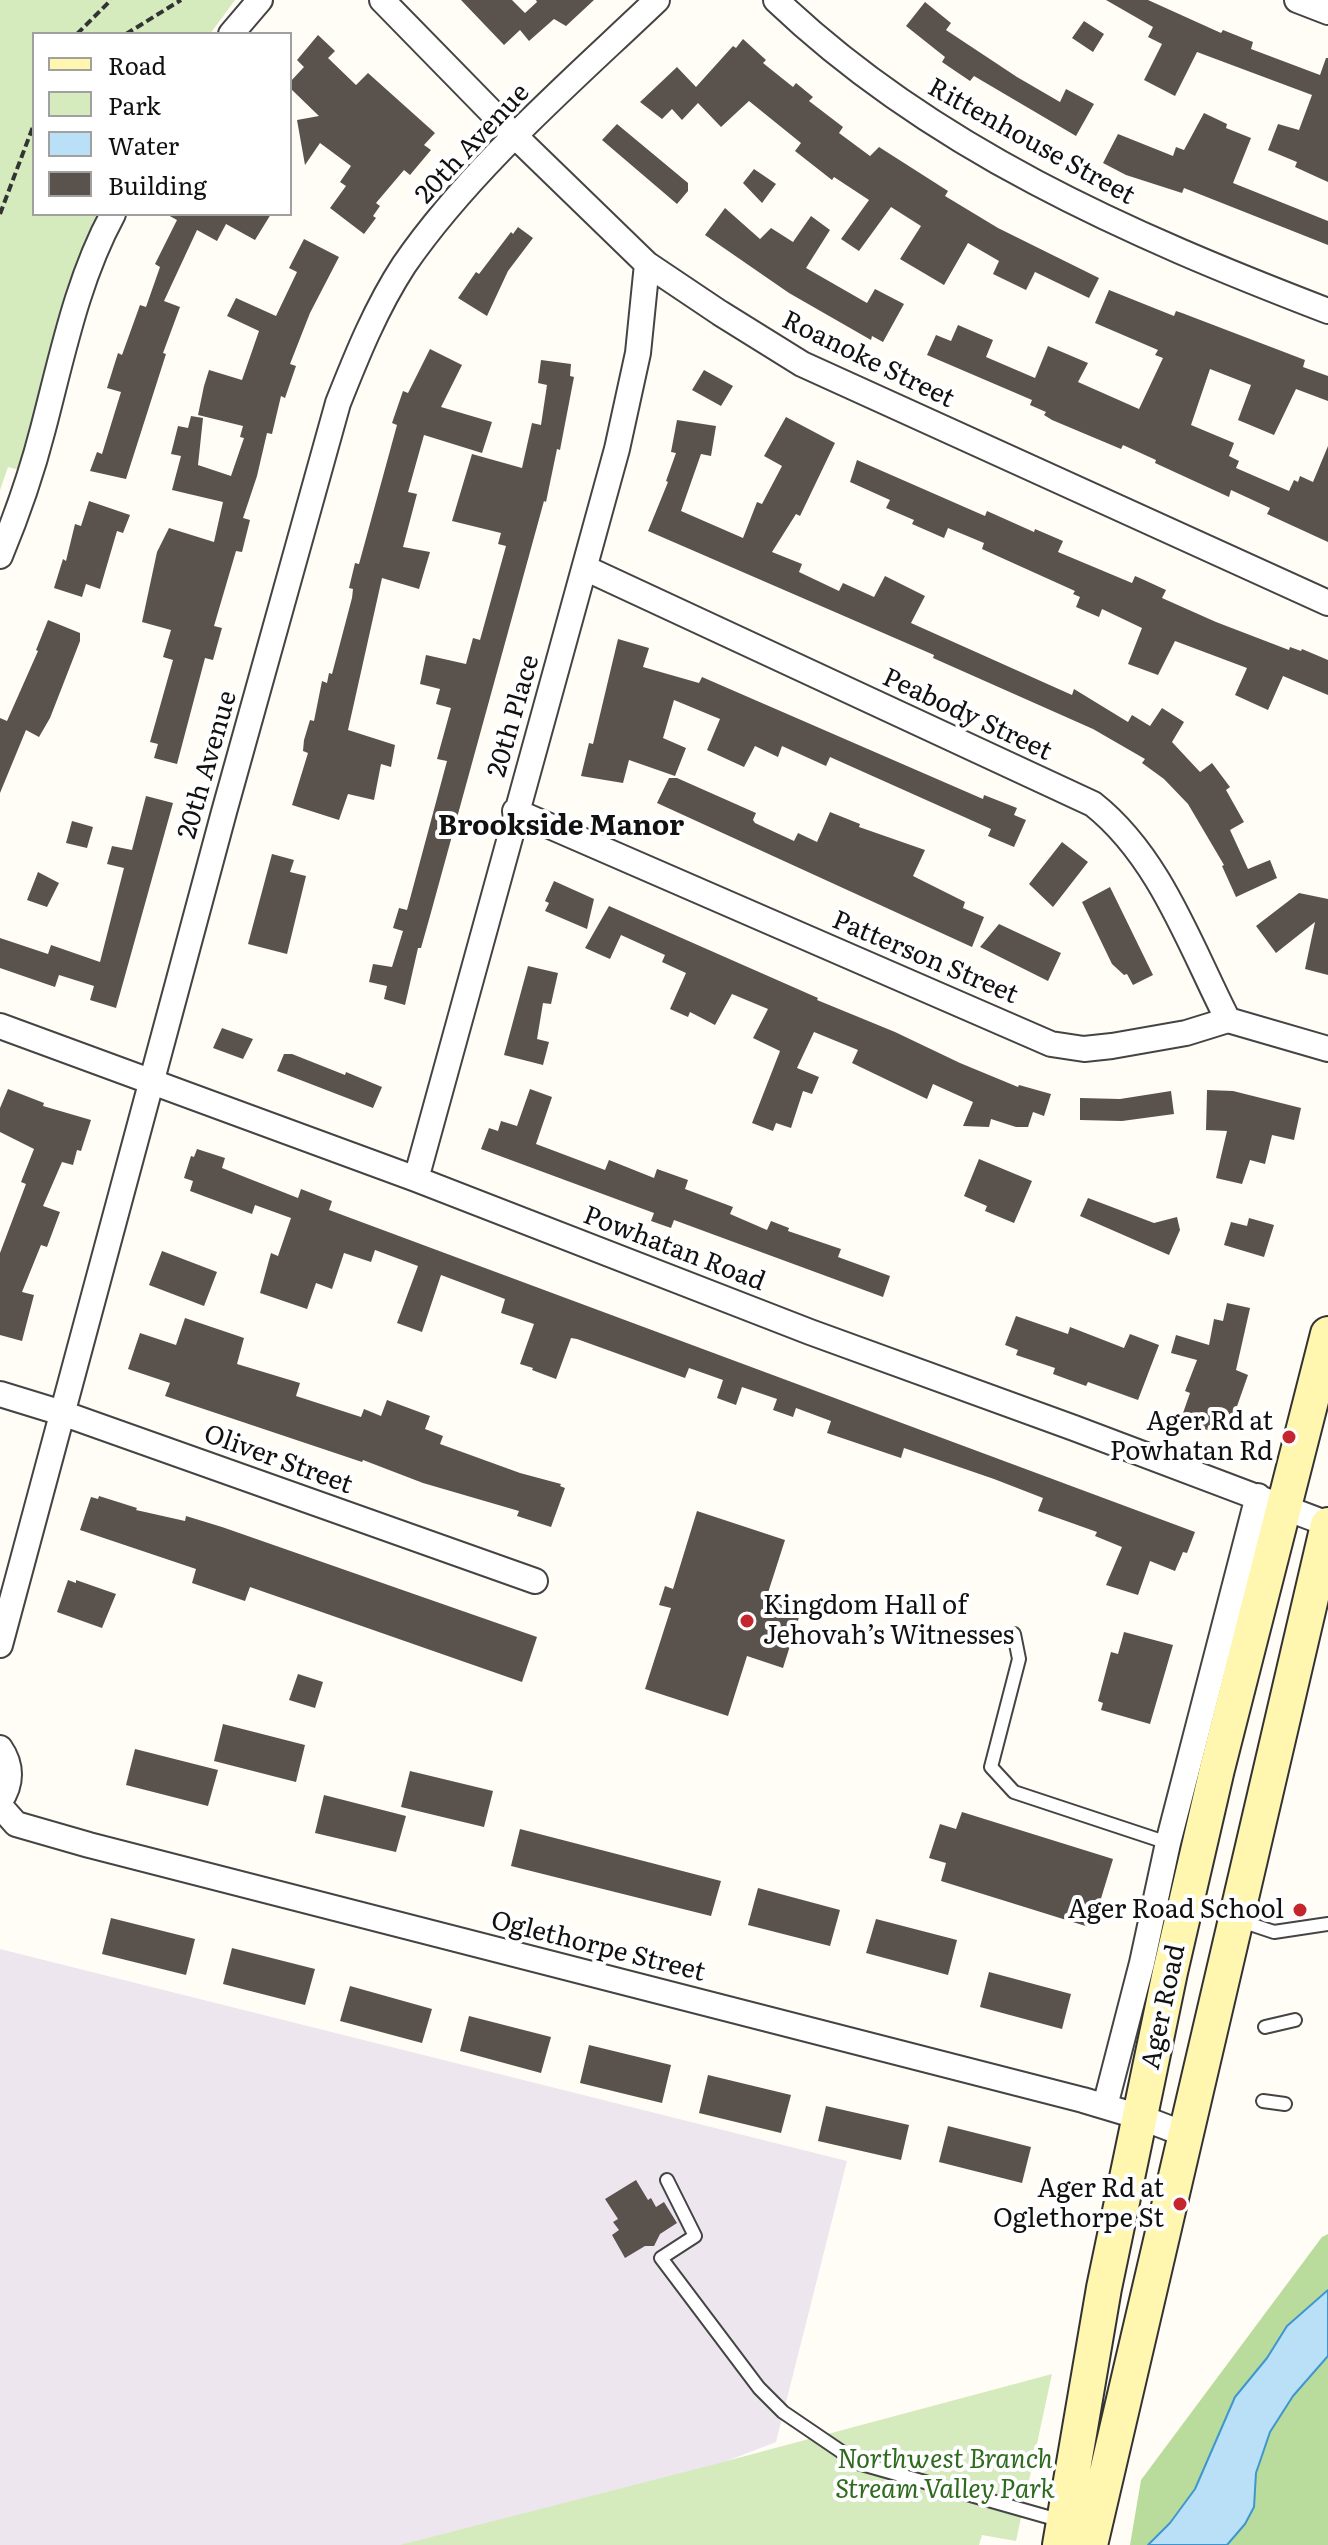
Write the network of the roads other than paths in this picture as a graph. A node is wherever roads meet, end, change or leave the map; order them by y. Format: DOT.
graph roads {
  1 [pos="260,0"];
  2 [pos="382,0"];
  3 [pos="657,0"];
  4 [pos="776,0"];
  5 [pos="1297,0"];
  6 [pos="1328,12"];
  7 [pos="233,32"];
  8 [pos="515,136"];
  9 [pos="112,216"];
  10 [pos="647,264"];
  11 [pos="1328,311"];
  12 [pos="0,556"];
  13 [pos="585,568"];
  14 [pos="1328,603"];
  15 [pos="515,811"];
  16 [pos="1228,1020"];
  17 [pos="0,1026"];
  18 [pos="1328,1049"];
  19 [pos="152,1082"];
  20 [pos="416,1179"];
  21 [pos="1328,1334"];
  22 [pos="0,1394"];
  23 [pos="62,1413"];
  24 [pos="1271,1501"];
  25 [pos="1328,1525"];
  26 [pos="535,1581"];
  27 [pos="1014,1634"];
  28 [pos="0,1645"];
  29 [pos="0,1748"];
  30 [pos="0,1803"];
  31 [pos="1168,1843"];
  32 [pos="1236,1919"];
  33 [pos="1328,1924"];
  34 [pos="1295,2020"];
  35 [pos="1265,2027"];
  36 [pos="1263,2101"];
  37 [pos="1285,2104"];
  38 [pos="1105,2106"];
  39 [pos="1140,2117"];
  40 [pos="1187,2135"];
  41 [pos="667,2180"];
  42 [pos="1075,2533"];
  1 -- 7 [label="street"];
  2 -- 8 [label="street, Roanoke Street"];
  3 -- 8 [label="street, 20th Avenue"];
  4 -- 11 [label="street, Rittenhouse Street"];
  5 -- 6 [label="street"];
  8 -- 10 [label="street, Roanoke Street"];
  8 -- 19 [label="street, 20th Avenue"];
  9 -- 12 [label="street"];
  10 -- 13 [label="street, 20th Place"];
  10 -- 14 [label="street, Roanoke Street"];
  13 -- 15 [label="street, 20th Place"];
  13 -- 16 [label="street, Peabody Street"];
  15 -- 16 [label="street, Patterson Street"];
  15 -- 20 [label="street, 20th Place"];
  16 -- 18 [label="street"];
  17 -- 19 [label="street, Powhatan Road"];
  19 -- 20 [label="street, Powhatan Road"];
  19 -- 23 [label="street, 20th Avenue"];
  20 -- 24 [label="street, Powhatan Road"];
  21 -- 24 [label="main road, Ager Road"];
  22 -- 23 [label="street, Oliver Street"];
  23 -- 26 [label="street, Oliver Street"];
  23 -- 28 [label="street, 20th Avenue"];
  24 -- 25 [label="street, Powhatan Road"];
  24 -- 31 [label="street, Ager Road"];
  24 -- 39 [label="main road, Ager Road"];
  25 -- 32 [label="main road, Ager Road"];
  27 -- 31 [label="lane"];
  29 -- 30 [label="street"];
  30 -- 38 [label="street, Oglethorpe Street"];
  31 -- 38 [label="street, Ager Road"];
  32 -- 33 [label="lane"];
  32 -- 40 [label="main road, Ager Road"];
  34 -- 35 [label="lane"];
  36 -- 37 [label="lane"];
  38 -- 39 [label="street, Oglethorpe Street"];
  39 -- 40 [label="street, Oglethorpe Street"];
  39 -- 42 [label="main road, Ager Road"];
  40 -- 42 [label="main road, Ager Road"];
  41 -- 42 [label="lane"];
}
